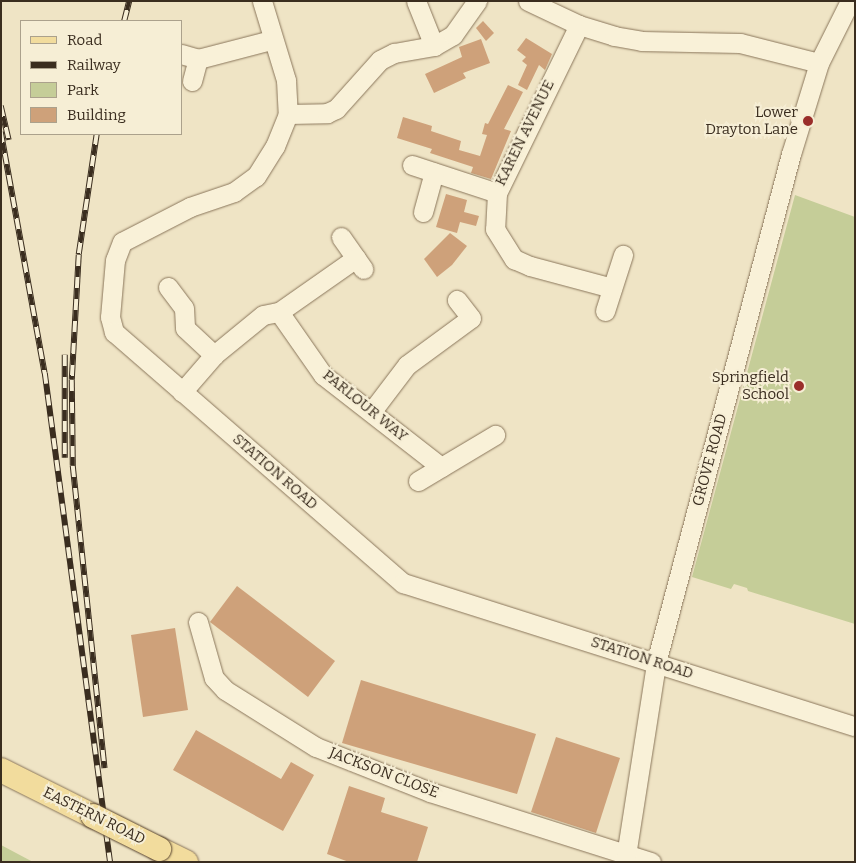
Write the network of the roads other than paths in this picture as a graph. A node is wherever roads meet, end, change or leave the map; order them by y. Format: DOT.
graph roads {
  1 [pos="262,1"];
  2 [pos="416,1"];
  3 [pos="477,1"];
  4 [pos="528,1"];
  5 [pos="850,1"];
  6 [pos="579,25"];
  7 [pos="271,40"];
  8 [pos="434,46"];
  9 [pos="189,56"];
  10 [pos="820,63"];
  11 [pos="192,81"];
  12 [pos="288,114"];
  13 [pos="412,165"];
  14 [pos="434,172"];
  15 [pos="497,193"];
  16 [pos="423,212"];
  17 [pos="341,237"];
  18 [pos="623,255"];
  19 [pos="168,287"];
  20 [pos="612,288"];
  21 [pos="457,300"];
  22 [pos="605,311"];
  23 [pos="271,313"];
  24 [pos="214,355"];
  25 [pos="182,392"];
  26 [pos="372,412"];
  27 [pos="495,435"];
  28 [pos="441,467"];
  29 [pos="418,481"];
  30 [pos="198,622"];
  31 [pos="656,663"];
  32 [pos="855,726"];
  33 [pos="1,770"];
  34 [pos="1,786"];
  35 [pos="92,824"];
  36 [pos="155,855"];
  37 [pos="626,858"];
  38 [pos="186,862"];
  39 [pos="651,862"];
  1 -- 7 [label="street, STATION ROAD"];
  2 -- 8 [label="street"];
  3 -- 8 [label="street"];
  4 -- 6 [label="street"];
  5 -- 10 [label="street"];
  6 -- 10 [label="street"];
  6 -- 15 [label="street, KAREN AVENUE"];
  7 -- 9 [label="street"];
  7 -- 12 [label="street, STATION ROAD"];
  8 -- 12 [label="street"];
  9 -- 11 [label="street"];
  10 -- 31 [label="street, GROVE ROAD"];
  12 -- 25 [label="street, STATION ROAD"];
  13 -- 14 [label="street"];
  14 -- 15 [label="street"];
  14 -- 16 [label="street"];
  15 -- 20 [label="street, KAREN AVENUE"];
  17 -- 23 [label="street"];
  18 -- 20 [label="street"];
  19 -- 24 [label="street"];
  20 -- 22 [label="street"];
  21 -- 26 [label="street"];
  23 -- 24 [label="street"];
  23 -- 26 [label="street, PARLOUR WAY"];
  24 -- 25 [label="street"];
  25 -- 31 [label="street, STATION ROAD"];
  26 -- 28 [label="street, PARLOUR WAY"];
  27 -- 28 [label="street"];
  28 -- 29 [label="street"];
  30 -- 37 [label="street, JACKSON CLOSE"];
  31 -- 32 [label="street, STATION ROAD"];
  31 -- 37 [label="street, GROVE ROAD"];
  33 -- 35 [label="main road, EASTERN ROAD"];
  34 -- 35 [label="main road, EASTERN ROAD"];
  35 -- 36 [label="main road, EASTERN ROAD, bridge"];
  36 -- 38 [label="main road, EASTERN ROAD"];
  37 -- 39 [label="street, JACKSON CLOSE"];
}
